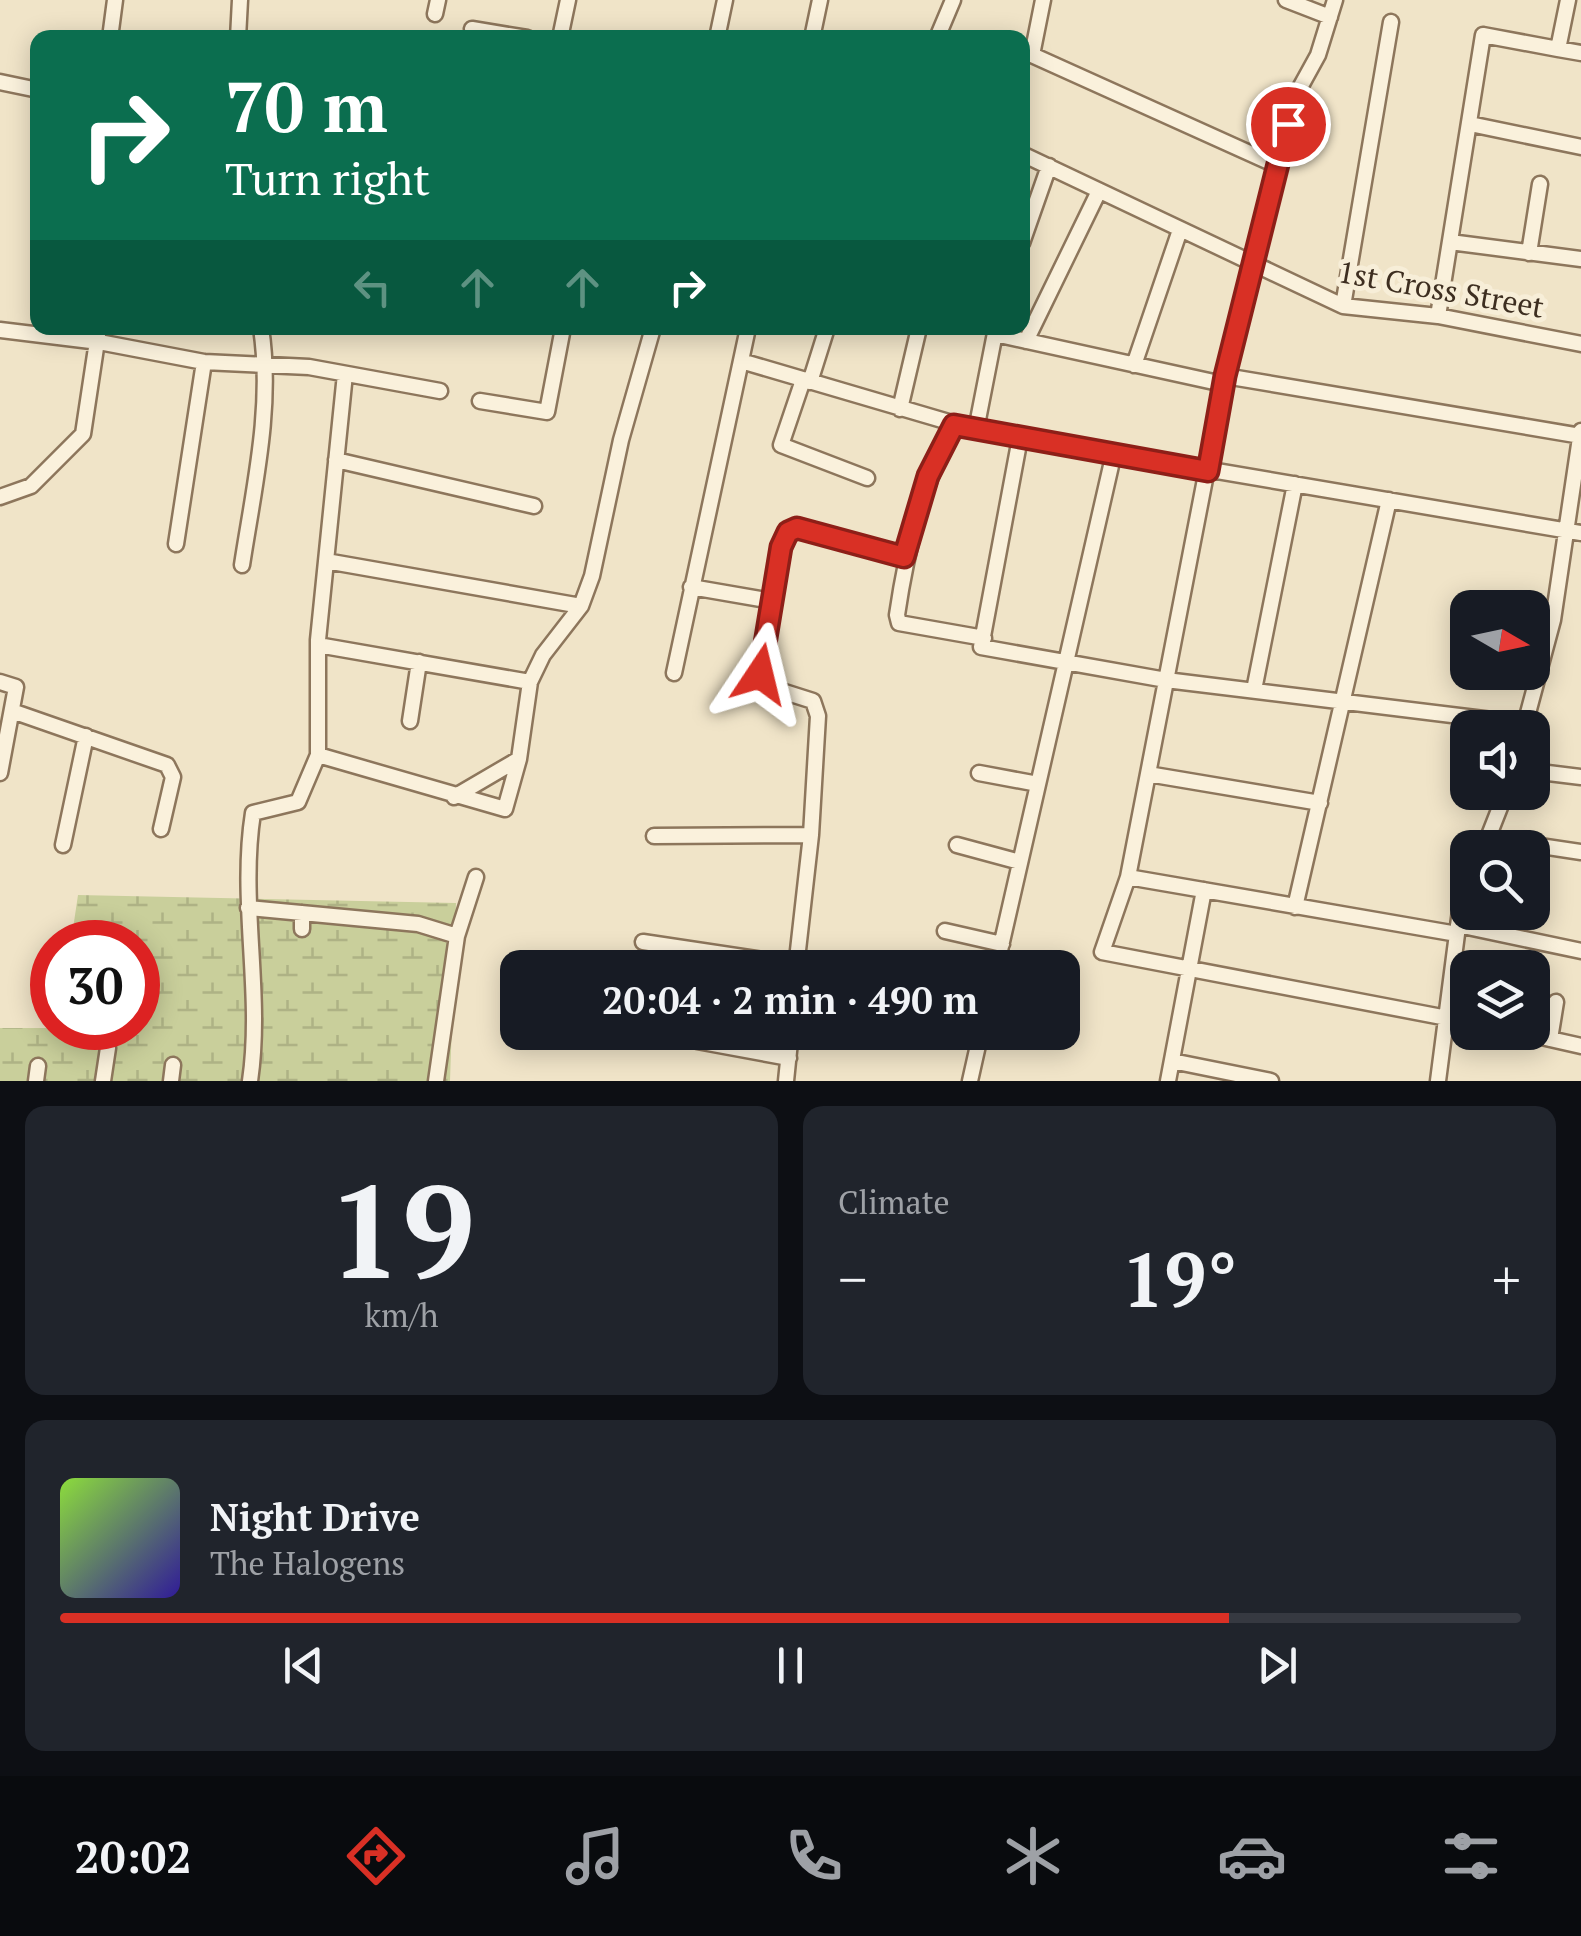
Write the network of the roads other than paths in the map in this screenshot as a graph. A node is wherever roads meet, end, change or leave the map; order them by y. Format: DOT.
graph roads {
  1 [pos="114,0"];
  2 [pos="240,0"];
  3 [pos="568,0"];
  4 [pos="725,0"];
  5 [pos="820,0"];
  6 [pos="952,0"];
  7 [pos="1043,0"];
  8 [pos="1286,0"];
  9 [pos="1335,0"];
  10 [pos="1568,0"];
  11 [pos="1330,17"];
  12 [pos="1391,22"];
  13 [pos="472,28"];
  14 [pos="111,30"];
  15 [pos="238,30"];
  16 [pos="483,30"];
  17 [pos="562,30"];
  18 [pos="718,30"];
  19 [pos="814,30"];
  20 [pos="940,30"];
  21 [pos="1558,49"];
  22 [pos="1581,53"];
  23 [pos="0,82"];
  24 [pos="30,88"];
  25 [pos="1470,124"];
  26 [pos="1581,147"];
  27 [pos="1030,158"];
  28 [pos="1048,166"];
  29 [pos="1278,166"];
  30 [pos="1540,184"];
  31 [pos="1099,191"];
  32 [pos="1030,219"];
  33 [pos="1180,230"];
  34 [pos="1450,242"];
  35 [pos="1529,252"];
  36 [pos="1581,259"];
  37 [pos="1252,266"];
  38 [pos="1342,306"];
  39 [pos="1438,316"];
  40 [pos="0,330"];
  41 [pos="30,332"];
  42 [pos="1030,332"];
  43 [pos="99,335"];
  44 [pos="262,335"];
  45 [pos="563,335"];
  46 [pos="651,335"];
  47 [pos="746,335"];
  48 [pos="824,335"];
  49 [pos="917,335"];
  50 [pos="995,335"];
  51 [pos="1009,335"];
  52 [pos="1028,335"];
  53 [pos="1026,340"];
  54 [pos="1581,344"];
  55 [pos="740,361"];
  56 [pos="204,362"];
  57 [pos="267,363"];
  58 [pos="1134,364"];
  59 [pos="345,374"];
  60 [pos="1224,380"];
  61 [pos="806,381"];
  62 [pos="440,391"];
  63 [pos="480,401"];
  64 [pos="900,410"];
  65 [pos="954,425"];
  66 [pos="976,430"];
  67 [pos="1581,435"];
  68 [pos="1020,438"];
  69 [pos="1113,456"];
  70 [pos="336,460"];
  71 [pos="1208,471"];
  72 [pos="867,478"];
  73 [pos="1294,484"];
  74 [pos="0,496"];
  75 [pos="1389,500"];
  76 [pos="534,506"];
  77 [pos="1564,530"];
  78 [pos="1581,533"];
  79 [pos="176,544"];
  80 [pos="904,557"];
  81 [pos="326,561"];
  82 [pos="242,564"];
  83 [pos="691,588"];
  84 [pos="772,601"];
  85 [pos="581,606"];
  86 [pos="984,638"];
  87 [pos="318,644"];
  88 [pos="418,662"];
  89 [pos="1065,664"];
  90 [pos="674,673"];
  91 [pos="1166,680"];
  92 [pos="0,682"];
  93 [pos="530,682"];
  94 [pos="1254,690"];
  95 [pos="1344,698"];
  96 [pos="1529,710"];
  97 [pos="12,711"];
  98 [pos="1450,714"];
  99 [pos="410,720"];
  100 [pos="86,736"];
  101 [pos="318,756"];
  102 [pos="519,759"];
  103 [pos="0,773"];
  104 [pos="979,773"];
  105 [pos="1550,773"];
  106 [pos="1148,774"];
  107 [pos="1581,777"];
  108 [pos="1038,784"];
  109 [pos="454,796"];
  110 [pos="1320,803"];
  111 [pos="161,830"];
  112 [pos="812,835"];
  113 [pos="654,836"];
  114 [pos="63,845"];
  115 [pos="957,845"];
  116 [pos="1550,849"];
  117 [pos="1581,852"];
  118 [pos="1020,862"];
  119 [pos="476,877"];
  120 [pos="1128,877"];
  121 [pos="1204,890"];
  122 [pos="1296,907"];
  123 [pos="248,908"];
  124 [pos="302,913"];
  125 [pos="1450,928"];
  126 [pos="302,929"];
  127 [pos="1457,930"];
  128 [pos="1462,930"];
  129 [pos="946,931"];
  130 [pos="458,936"];
  131 [pos="643,942"];
  132 [pos="1002,944"];
  133 [pos="694,950"];
  134 [pos="798,950"];
  135 [pos="1000,950"];
  136 [pos="1581,952"];
  137 [pos="1189,969"];
  138 [pos="1556,1002"];
  139 [pos="1445,1017"];
  140 [pos="1450,1018"];
  141 [pos="1550,1039"];
  142 [pos="1581,1046"];
  143 [pos="108,1050"];
  144 [pos="746,1050"];
  145 [pos="790,1050"];
  146 [pos="975,1050"];
  147 [pos="789,1058"];
  148 [pos="1172,1061"];
  149 [pos="174,1065"];
  150 [pos="103,1081"];
  151 [pos="171,1081"];
  152 [pos="250,1081"];
  153 [pos="436,1081"];
  154 [pos="786,1081"];
  155 [pos="970,1081"];
  156 [pos="1168,1081"];
  157 [pos="1270,1081"];
  158 [pos="1438,1081"];
  1 -- 14 [label="street"];
  2 -- 15 [label="street"];
  3 -- 17 [label="street"];
  4 -- 18 [label="street"];
  5 -- 19 [label="street"];
  6 -- 20 [label="street"];
  7 -- 29 [label="street"];
  8 -- 11 [label="street"];
  9 -- 11 [label="street"];
  10 -- 21 [label="street"];
  11 -- 29 [label="street"];
  12 -- 38 [label="street"];
  13 -- 16 [label="street"];
  21 -- 22 [label="street"];
  21 -- 25 [label="street"];
  23 -- 24 [label="street"];
  25 -- 26 [label="street"];
  25 -- 34 [label="street"];
  27 -- 28 [label="street, 1st Cross Street"];
  28 -- 31 [label="street, 1st Cross Street"];
  28 -- 32 [label="street"];
  29 -- 37 [label="street"];
  30 -- 35 [label="street"];
  31 -- 33 [label="street, 1st Cross Street"];
  31 -- 42 [label="street"];
  33 -- 37 [label="street, 1st Cross Street"];
  33 -- 58 [label="street"];
  34 -- 35 [label="street"];
  34 -- 39 [label="street"];
  35 -- 36 [label="street"];
  37 -- 38 [label="street, 1st Cross Street"];
  37 -- 60 [label="street"];
  38 -- 39 [label="street, 1st Cross Street"];
  39 -- 54 [label="street, 1st Cross Street"];
  40 -- 41 [label="street"];
  43 -- 56 [label="street"];
  43 -- 74 [label="street"];
  44 -- 57 [label="street"];
  45 -- 63 [label="street"];
  46 -- 85 [label="street"];
  47 -- 55 [label="street"];
  48 -- 61 [label="street"];
  49 -- 64 [label="street"];
  50 -- 66 [label="street"];
  51 -- 53 [label="street"];
  52 -- 53 [label="street"];
  53 -- 58 [label="street"];
  55 -- 61 [label="street"];
  55 -- 83 [label="street"];
  56 -- 57 [label="street"];
  56 -- 79 [label="street"];
  57 -- 59 [label="street"];
  57 -- 82 [label="street"];
  58 -- 60 [label="street"];
  59 -- 62 [label="street"];
  59 -- 70 [label="street"];
  60 -- 67 [label="street"];
  60 -- 71 [label="street"];
  61 -- 64 [label="street"];
  61 -- 72 [label="street"];
  64 -- 65 [label="street"];
  65 -- 66 [label="street"];
  65 -- 80 [label="street"];
  66 -- 68 [label="street"];
  67 -- 77 [label="street"];
  68 -- 69 [label="street"];
  68 -- 86 [label="street"];
  69 -- 71 [label="street"];
  69 -- 89 [label="street"];
  70 -- 76 [label="street"];
  70 -- 81 [label="street"];
  71 -- 73 [label="street"];
  71 -- 91 [label="street"];
  73 -- 75 [label="street"];
  73 -- 94 [label="street"];
  75 -- 77 [label="street"];
  75 -- 95 [label="street"];
  77 -- 78 [label="street"];
  77 -- 96 [label="street"];
  80 -- 84 [label="street"];
  80 -- 86 [label="street"];
  81 -- 85 [label="street"];
  81 -- 87 [label="street"];
  83 -- 84 [label="street"];
  83 -- 90 [label="street"];
  84 -- 112 [label="street"];
  85 -- 93 [label="street"];
  86 -- 89 [label="street"];
  87 -- 88 [label="street"];
  87 -- 101 [label="street"];
  88 -- 93 [label="street"];
  88 -- 99 [label="street"];
  89 -- 91 [label="street"];
  89 -- 108 [label="street"];
  91 -- 94 [label="street"];
  91 -- 106 [label="street"];
  92 -- 97 [label="street"];
  93 -- 102 [label="street"];
  94 -- 95 [label="street"];
  95 -- 98 [label="street"];
  95 -- 110 [label="street"];
  97 -- 100 [label="street"];
  97 -- 103 [label="street"];
  100 -- 111 [label="street"];
  100 -- 114 [label="street"];
  101 -- 109 [label="street"];
  101 -- 123 [label="street"];
  102 -- 109 [label="street"];
  102 -- 109 [label="street"];
  104 -- 108 [label="street"];
  105 -- 107 [label="street"];
  106 -- 110 [label="street"];
  106 -- 120 [label="street"];
  108 -- 118 [label="street"];
  110 -- 122 [label="street"];
  112 -- 113 [label="street"];
  112 -- 134 [label="street"];
  115 -- 118 [label="street"];
  116 -- 117 [label="street"];
  118 -- 132 [label="street"];
  119 -- 130 [label="street"];
  120 -- 121 [label="street"];
  120 -- 137 [label="street"];
  121 -- 122 [label="street"];
  121 -- 137 [label="street"];
  122 -- 125 [label="street"];
  123 -- 124 [label="street"];
  123 -- 152 [label="street"];
  124 -- 126 [label="street"];
  124 -- 130 [label="street"];
  127 -- 139 [label="street"];
  128 -- 136 [label="street"];
  129 -- 132 [label="street"];
  130 -- 153 [label="street"];
  131 -- 133 [label="street"];
  132 -- 135 [label="street"];
  137 -- 139 [label="street"];
  137 -- 148 [label="street"];
  138 -- 141 [label="street"];
  139 -- 140 [label="street"];
  139 -- 158 [label="street"];
  141 -- 142 [label="street"];
  143 -- 150 [label="street"];
  144 -- 147 [label="street"];
  145 -- 147 [label="street"];
  146 -- 155 [label="street"];
  147 -- 154 [label="street"];
  148 -- 156 [label="street"];
  148 -- 157 [label="street"];
  149 -- 151 [label="street"];
}
